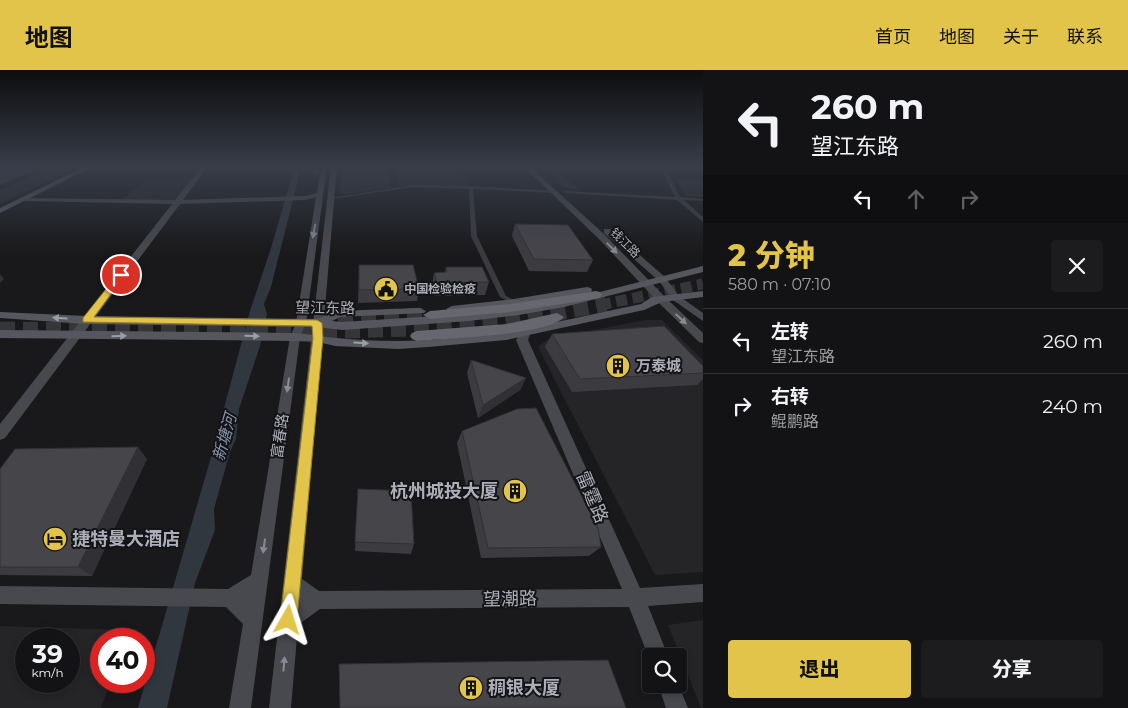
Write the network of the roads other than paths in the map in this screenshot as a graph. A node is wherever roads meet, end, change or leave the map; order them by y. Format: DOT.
graph roads {
  1 [pos="21,196"];
  2 [pos="29,196"];
  3 [pos="182,196"];
  4 [pos="347,196"];
  5 [pos="472,196"];
  6 [pos="563,196"];
  7 [pos="569,196"];
  8 [pos="636,196"];
  9 [pos="319,198"];
  10 [pos="332,198"];
  11 [pos="678,198"];
  12 [pos="22,199"];
  13 [pos="703,200"];
  14 [pos="177,202"];
  15 [pos="0,206"];
  16 [pos="0,211"];
  17 [pos="703,220"];
  18 [pos="703,269"];
  19 [pos="662,279"];
  20 [pos="647,283"];
  21 [pos="703,294"];
  22 [pos="596,295"];
  23 [pos="676,298"];
  24 [pos="502,300"];
  25 [pos="660,300"];
  26 [pos="0,315"];
  27 [pos="430,315"];
  28 [pos="557,317"];
  29 [pos="703,318"];
  30 [pos="86,320"];
  31 [pos="231,329"];
  32 [pos="298,330"];
  33 [pos="317,331"];
  34 [pos="0,334"];
  35 [pos="74,336"];
  36 [pos="417,336"];
  37 [pos="524,336"];
  38 [pos="703,339"];
  39 [pos="0,434"];
  40 [pos="259,580"];
  41 [pos="292,583"];
  42 [pos="703,594"];
  43 [pos="0,595"];
  44 [pos="223,598"];
  45 [pos="635,598"];
  46 [pos="317,600"];
  47 [pos="253,620"];
  48 [pos="288,620"];
  49 [pos="655,648"];
  50 [pos="672,693"];
  51 [pos="240,708"];
  52 [pos="280,708"];
  53 [pos="678,708"];
  1 -- 15 [label="main road"];
  2 -- 12 [label="main road"];
  3 -- 14 [label="street"];
  4 -- 10 [label="street"];
  5 -- 24 [label="street"];
  6 -- 20 [label="street, 钱江路, one-way"];
  7 -- 19 [label="street, 钱江路"];
  8 -- 11 [label="street"];
  9 -- 14 [label="street"];
  9 -- 32 [label="street, 富春路, one-way"];
  10 -- 33 [label="street, 富春路"];
  11 -- 13 [label="street"];
  11 -- 17 [label="street"];
  12 -- 14 [label="street"];
  12 -- 16 [label="main road"];
  14 -- 30 [label="street"];
  18 -- 19 [label="main road, 望江东路"];
  19 -- 20 [label="main road, 望江东路"];
  19 -- 23 [label="street, 钱江路"];
  20 -- 22 [label="main road, 望江东路"];
  20 -- 24 [label="main road"];
  20 -- 25 [label="street, 钱江路"];
  21 -- 23 [label="main road, 望江东路"];
  22 -- 27 [label="highway"];
  22 -- 33 [label="main road, 望江东路"];
  23 -- 25 [label="main road, 望江东路"];
  23 -- 29 [label="street, 钱江路"];
  24 -- 33 [label="main road"];
  25 -- 28 [label="main road, 望江东路"];
  25 -- 37 [label="main road"];
  25 -- 38 [label="street, 钱江路, one-way"];
  30 -- 26 [label="main road, 望江东路, one-way"];
  28 -- 33 [label="main road, 望江东路"];
  28 -- 36 [label="highway"];
  30 -- 31 [label="main road, 望江东路"];
  30 -- 35 [label="street"];
  31 -- 32 [label="main road, 望江东路, one-way"];
  31 -- 32 [label="main road, 望江东路"];
  35 -- 31 [label="main road, 望江东路, one-way"];
  32 -- 33 [label="main road"];
  32 -- 40 [label="street, 富春路, one-way"];
  33 -- 37 [label="main road, one-way"];
  33 -- 41 [label="street, 富春路"];
  34 -- 35 [label="main road, 望江东路"];
  35 -- 39 [label="street"];
  37 -- 45 [label="street, 雷霆路"];
  40 -- 44 [label="street"];
  40 -- 47 [label="street, 富春路"];
  41 -- 46 [label="street"];
  41 -- 48 [label="street, 富春路"];
  42 -- 45 [label="street, 望潮路"];
  43 -- 44 [label="street"];
  44 -- 47 [label="street"];
  45 -- 46 [label="street, 望潮路"];
  45 -- 49 [label="street, 雷霆路"];
  46 -- 48 [label="street"];
  47 -- 51 [label="street, 富春路"];
  52 -- 48 [label="street, 富春路, one-way"];
  50 -- 53 [label="street"];
}
